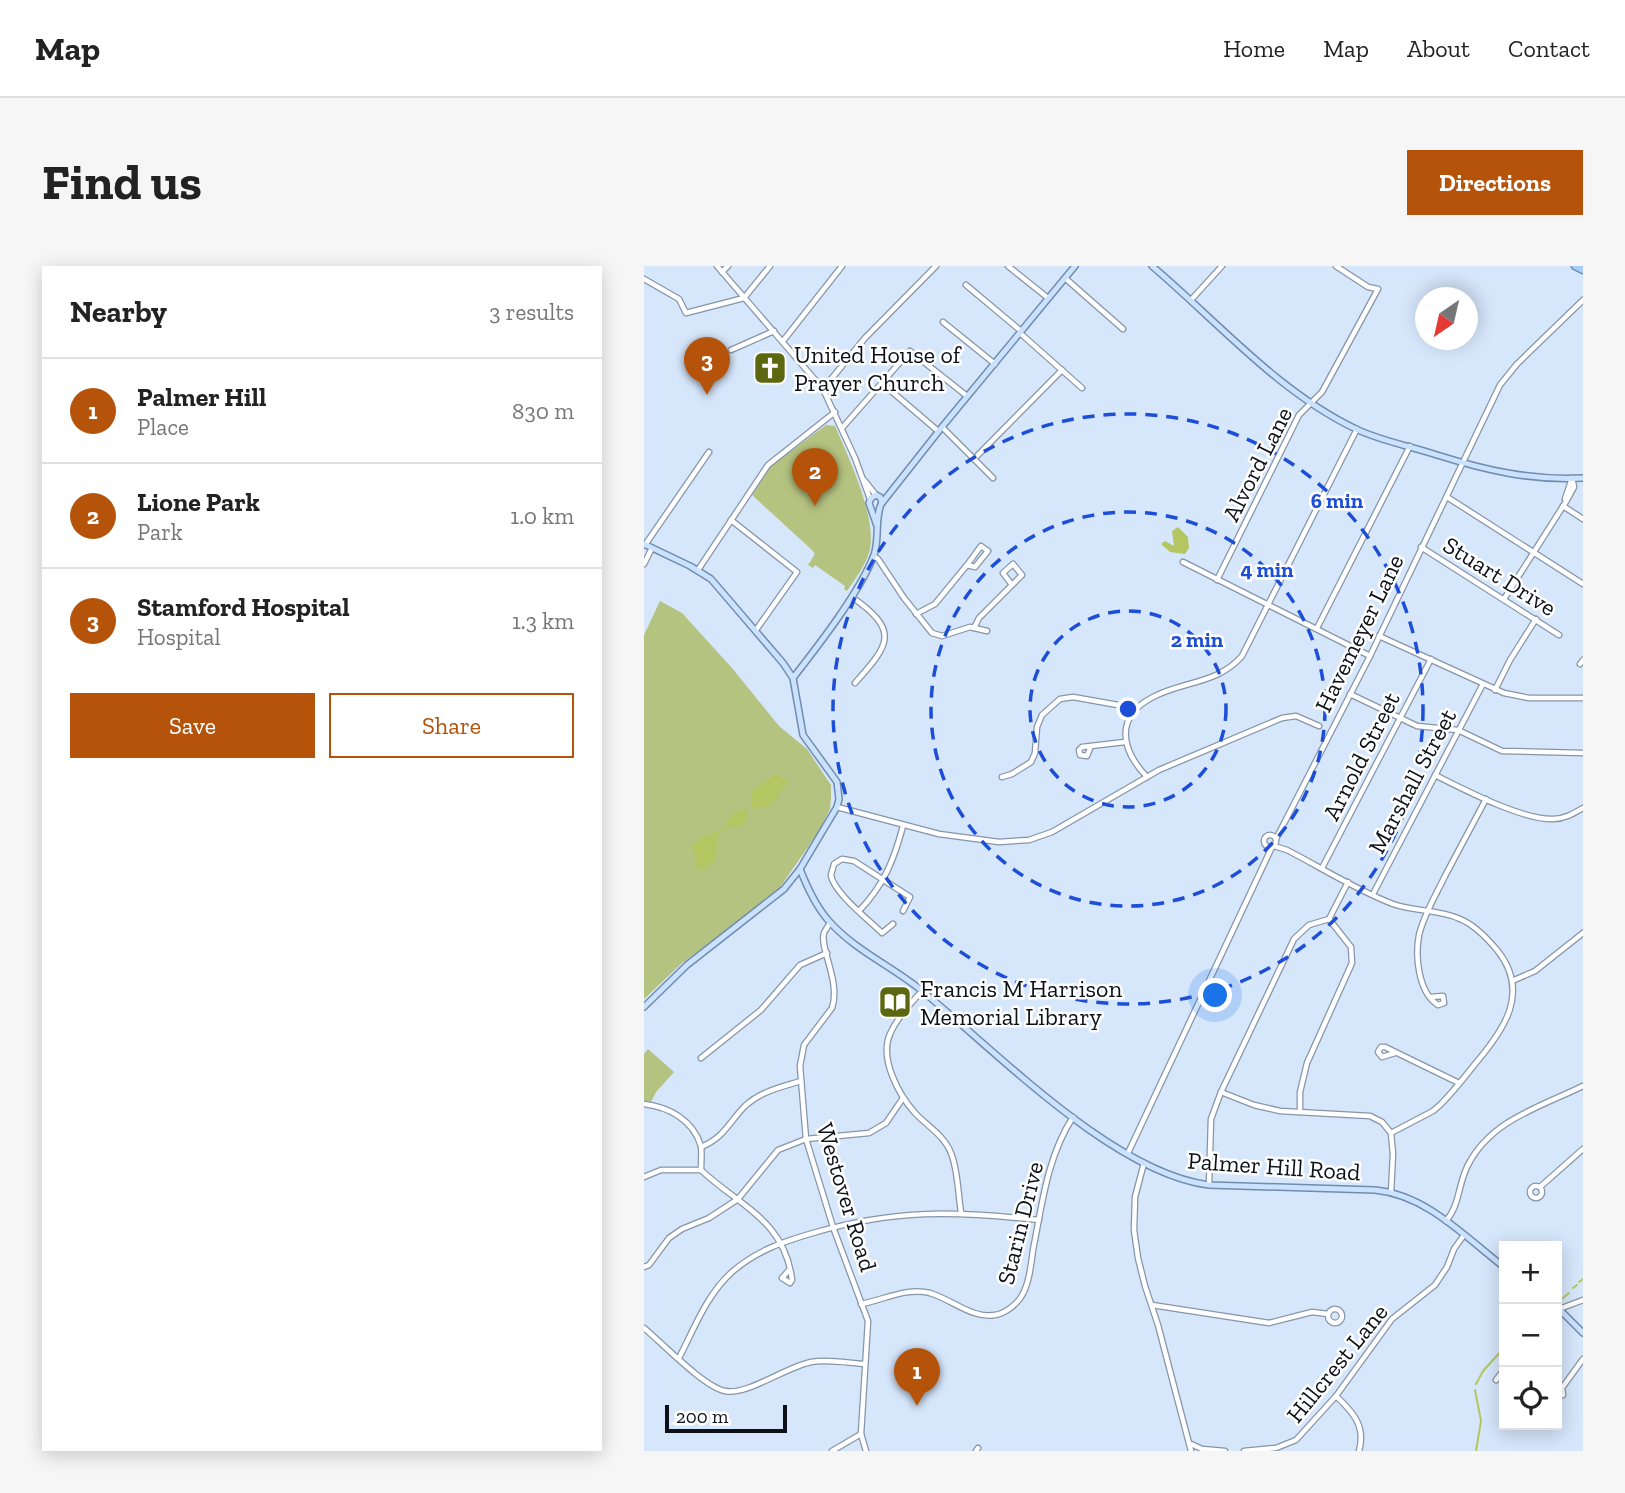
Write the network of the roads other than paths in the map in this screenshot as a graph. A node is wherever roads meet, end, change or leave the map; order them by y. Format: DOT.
graph roads {
  1 [pos="717,266"];
  2 [pos="727,266"];
  3 [pos="770,266"];
  4 [pos="842,266"];
  5 [pos="936,266"];
  6 [pos="1008,266"];
  7 [pos="1075,266"];
  8 [pos="1222,266"];
  9 [pos="1336,266"];
  10 [pos="1575,266"];
  11 [pos="1155,267"];
  12 [pos="1583,270"];
  13 [pos="722,272"];
  14 [pos="1065,278"];
  15 [pos="644,279"];
  16 [pos="966,285"];
  17 [pos="744,298"];
  18 [pos="1048,298"];
  19 [pos="1191,300"];
  20 [pos="1583,300"];
  21 [pos="943,322"];
  22 [pos="1123,329"];
  23 [pos="774,331"];
  24 [pos="1021,332"];
  25 [pos="783,341"];
  26 [pos="731,350"];
  27 [pos="995,364"];
  28 [pos="1062,370"];
  29 [pos="883,384"];
  30 [pos="1082,388"];
  31 [pos="823,389"];
  32 [pos="967,396"];
  33 [pos="1311,403"];
  34 [pos="835,412"];
  35 [pos="842,428"];
  36 [pos="940,429"];
  37 [pos="1357,429"];
  38 [pos="1410,446"];
  39 [pos="709,452"];
  40 [pos="974,459"];
  41 [pos="1463,464"];
  42 [pos="993,478"];
  43 [pos="1572,478"];
  44 [pos="1583,478"];
  45 [pos="890,491"];
  46 [pos="875,497"];
  47 [pos="1447,497"];
  48 [pos="878,506"];
  49 [pos="1563,506"];
  50 [pos="1583,519"];
  51 [pos="731,520"];
  52 [pos="645,545"];
  53 [pos="1421,547"];
  54 [pos="652,548"];
  55 [pos="1534,552"];
  56 [pos="874,556"];
  57 [pos="1183,562"];
  58 [pos="644,564"];
  59 [pos="967,565"];
  60 [pos="698,570"];
  61 [pos="1217,580"];
  62 [pos="1583,583"];
  63 [pos="1012,585"];
  64 [pos="851,596"];
  65 [pos="1504,599"];
  66 [pos="1268,604"];
  67 [pos="916,614"];
  68 [pos="1536,619"];
  69 [pos="974,628"];
  70 [pos="1317,628"];
  71 [pos="756,631"];
  72 [pos="987,631"];
  73 [pos="1559,635"];
  74 [pos="1379,636"];
  75 [pos="1370,656"];
  76 [pos="1431,659"];
  77 [pos="793,678"];
  78 [pos="855,682"];
  79 [pos="1483,684"];
  80 [pos="1496,690"];
  81 [pos="1350,694"];
  82 [pos="1583,698"];
  83 [pos="1134,714"];
  84 [pos="1401,718"];
  85 [pos="1319,726"];
  86 [pos="1458,730"];
  87 [pos="1125,742"];
  88 [pos="1091,746"];
  89 [pos="1583,753"];
  90 [pos="1435,775"];
  91 [pos="1002,777"];
  92 [pos="1147,777"];
  93 [pos="1486,799"];
  94 [pos="837,807"];
  95 [pos="1583,809"];
  96 [pos="1287,818"];
  97 [pos="903,825"];
  98 [pos="1270,835"];
  99 [pos="1275,843"];
  100 [pos="1265,844"];
  101 [pos="1262,868"];
  102 [pos="1322,868"];
  103 [pos="800,869"];
  104 [pos="884,880"];
  105 [pos="1348,882"];
  106 [pos="1373,894"];
  107 [pos="1428,910"];
  108 [pos="859,911"];
  109 [pos="903,911"];
  110 [pos="1329,919"];
  111 [pos="830,923"];
  112 [pos="893,923"];
  113 [pos="1583,933"];
  114 [pos="827,953"];
  115 [pos="1512,981"];
  116 [pos="922,990"];
  117 [pos="1430,997"];
  118 [pos="644,1007"];
  119 [pos="1395,1053"];
  120 [pos="701,1058"];
  121 [pos="801,1081"];
  122 [pos="1459,1083"];
  123 [pos="1583,1086"];
  124 [pos="1221,1092"];
  125 [pos="903,1098"];
  126 [pos="644,1104"];
  127 [pos="1300,1112"];
  128 [pos="1073,1116"];
  129 [pos="1391,1133"];
  130 [pos="806,1139"];
  131 [pos="701,1147"];
  132 [pos="1583,1149"];
  133 [pos="1128,1153"];
  134 [pos="1144,1163"];
  135 [pos="701,1170"];
  136 [pos="644,1177"];
  137 [pos="1209,1185"];
  138 [pos="1540,1187"];
  139 [pos="1391,1192"];
  140 [pos="738,1199"];
  141 [pos="961,1212"];
  142 [pos="1039,1220"];
  143 [pos="1446,1221"];
  144 [pos="834,1227"];
  145 [pos="1464,1235"];
  146 [pos="780,1243"];
  147 [pos="1499,1263"];
  148 [pos="644,1267"];
  149 [pos="789,1270"];
  150 [pos="1583,1300"];
  151 [pos="861,1304"];
  152 [pos="1152,1305"];
  153 [pos="1562,1308"];
  154 [pos="1328,1314"];
  155 [pos="1562,1314"];
  156 [pos="644,1328"];
  157 [pos="1583,1333"];
  158 [pos="679,1358"];
  159 [pos="1583,1359"];
  160 [pos="865,1364"];
  161 [pos="1499,1376"];
  162 [pos="1496,1380"];
  163 [pos="1562,1386"];
  164 [pos="1336,1396"];
  165 [pos="861,1434"];
  166 [pos="1191,1444"];
  167 [pos="1201,1450"];
  168 [pos="831,1451"];
  169 [pos="866,1451"];
  170 [pos="1191,1451"];
  171 [pos="1225,1451"];
  172 [pos="1244,1451"];
  173 [pos="1358,1451"];
  1 -- 13 [label="street"];
  2 -- 13 [label="street"];
  3 -- 17 [label="street"];
  4 -- 25 [label="street"];
  5 -- 31 [label="street"];
  6 -- 18 [label="street"];
  7 -- 14 [label="main road"];
  8 -- 19 [label="street"];
  9 -- 33 [label="street, Alvord Lane"];
  10 -- 12 [label="highway"];
  11 -- 19 [label="main road"];
  13 -- 17 [label="street"];
  14 -- 18 [label="main road"];
  14 -- 22 [label="street"];
  15 -- 17 [label="street"];
  16 -- 24 [label="street"];
  17 -- 23 [label="street"];
  18 -- 24 [label="main road"];
  19 -- 33 [label="main road"];
  20 -- 41 [label="street, Havemeyer Lane"];
  21 -- 27 [label="street"];
  23 -- 25 [label="street"];
  23 -- 26 [label="street"];
  24 -- 27 [label="main road"];
  24 -- 28 [label="street"];
  25 -- 31 [label="street"];
  27 -- 32 [label="main road"];
  28 -- 30 [label="street"];
  28 -- 40 [label="street"];
  29 -- 32 [label="street"];
  29 -- 35 [label="street"];
  29 -- 36 [label="street"];
  31 -- 34 [label="street"];
  32 -- 36 [label="main road"];
  33 -- 37 [label="main road"];
  33 -- 61 [label="street, Alvord Lane"];
  34 -- 35 [label="street"];
  34 -- 51 [label="street"];
  35 -- 46 [label="street"];
  36 -- 40 [label="street"];
  36 -- 45 [label="main road"];
  37 -- 38 [label="main road"];
  37 -- 66 [label="street"];
  38 -- 41 [label="main road"];
  38 -- 70 [label="street"];
  39 -- 52 [label="street"];
  40 -- 42 [label="street"];
  41 -- 43 [label="main road"];
  41 -- 47 [label="street, Havemeyer Lane"];
  43 -- 44 [label="main road"];
  43 -- 49 [label="street"];
  45 -- 46 [label="main road"];
  45 -- 48 [label="main road"];
  46 -- 48 [label="main road"];
  46 -- 48 [label="main road"];
  47 -- 53 [label="street, Havemeyer Lane"];
  47 -- 55 [label="street"];
  48 -- 56 [label="main road"];
  49 -- 50 [label="street"];
  49 -- 55 [label="street"];
  51 -- 60 [label="street"];
  51 -- 71 [label="street"];
  52 -- 54 [label="main road"];
  53 -- 65 [label="street, Stuart Drive"];
  53 -- 74 [label="street, Havemeyer Lane"];
  54 -- 58 [label="street"];
  54 -- 60 [label="main road"];
  55 -- 62 [label="street"];
  55 -- 65 [label="street"];
  56 -- 64 [label="main road"];
  56 -- 67 [label="street"];
  57 -- 61 [label="street"];
  59 -- 59 [label="street"];
  59 -- 67 [label="street"];
  60 -- 71 [label="main road"];
  61 -- 66 [label="street"];
  63 -- 63 [label="street"];
  63 -- 69 [label="street"];
  64 -- 77 [label="main road"];
  64 -- 78 [label="street"];
  65 -- 68 [label="street, Stuart Drive"];
  66 -- 70 [label="street"];
  66 -- 83 [label="street"];
  67 -- 69 [label="street"];
  68 -- 73 [label="street, Stuart Drive"];
  68 -- 80 [label="street"];
  69 -- 72 [label="street"];
  70 -- 75 [label="street"];
  71 -- 77 [label="main road"];
  74 -- 75 [label="street, Havemeyer Lane"];
  74 -- 76 [label="street"];
  75 -- 81 [label="street, Havemeyer Lane"];
  76 -- 79 [label="street"];
  76 -- 84 [label="street, Arnold Street"];
  77 -- 94 [label="main road"];
  79 -- 80 [label="street"];
  79 -- 86 [label="street, Marshall Street"];
  80 -- 82 [label="street"];
  81 -- 84 [label="street"];
  81 -- 96 [label="street, Havemeyer Lane"];
  83 -- 87 [label="street"];
  83 -- 91 [label="street"];
  84 -- 86 [label="street"];
  84 -- 102 [label="street, Arnold Street"];
  85 -- 92 [label="street"];
  86 -- 89 [label="street"];
  86 -- 90 [label="street, Marshall Street"];
  87 -- 88 [label="street"];
  87 -- 92 [label="street"];
  90 -- 93 [label="street"];
  90 -- 106 [label="street, Marshall Street"];
  92 -- 97 [label="street"];
  93 -- 95 [label="street"];
  93 -- 107 [label="street"];
  94 -- 97 [label="street"];
  94 -- 103 [label="main road"];
  96 -- 98 [label="street, Havemeyer Lane"];
  96 -- 99 [label="street, Havemeyer Lane"];
  97 -- 104 [label="street"];
  98 -- 99 [label="street"];
  98 -- 100 [label="street, Havemeyer Lane"];
  99 -- 100 [label="street"];
  99 -- 101 [label="street, Havemeyer Lane"];
  99 -- 102 [label="street"];
  100 -- 101 [label="street, Havemeyer Lane"];
  101 -- 133 [label="street, Havemeyer Lane"];
  102 -- 105 [label="street"];
  103 -- 111 [label="main road, Palmer Hill Road"];
  103 -- 118 [label="main road"];
  104 -- 108 [label="street"];
  104 -- 108 [label="street"];
  104 -- 109 [label="street"];
  105 -- 106 [label="street"];
  105 -- 110 [label="street"];
  106 -- 107 [label="street"];
  107 -- 115 [label="street"];
  107 -- 117 [label="street"];
  108 -- 112 [label="street"];
  110 -- 124 [label="street"];
  110 -- 127 [label="street"];
  111 -- 114 [label="street, Westover Road"];
  111 -- 116 [label="main road, Palmer Hill Road"];
  113 -- 115 [label="street"];
  114 -- 120 [label="street"];
  114 -- 121 [label="street, Westover Road"];
  115 -- 122 [label="street"];
  116 -- 125 [label="street"];
  116 -- 128 [label="main road, Palmer Hill Road"];
  119 -- 122 [label="street"];
  121 -- 130 [label="street, Westover Road"];
  121 -- 131 [label="street"];
  122 -- 129 [label="street"];
  123 -- 143 [label="street"];
  124 -- 127 [label="street"];
  124 -- 137 [label="street"];
  125 -- 130 [label="street"];
  125 -- 141 [label="street"];
  126 -- 131 [label="street"];
  127 -- 129 [label="street"];
  128 -- 133 [label="main road, Palmer Hill Road"];
  128 -- 142 [label="street, Starin Drive"];
  129 -- 139 [label="street"];
  130 -- 140 [label="street"];
  130 -- 144 [label="street, Westover Road"];
  131 -- 135 [label="street"];
  132 -- 138 [label="street"];
  133 -- 134 [label="main road, Palmer Hill Road"];
  134 -- 137 [label="main road, Palmer Hill Road"];
  134 -- 152 [label="street"];
  135 -- 136 [label="street"];
  135 -- 140 [label="street"];
  137 -- 139 [label="main road, Palmer Hill Road"];
  139 -- 143 [label="main road, Palmer Hill Road"];
  140 -- 146 [label="street"];
  140 -- 148 [label="street"];
  141 -- 142 [label="street"];
  141 -- 144 [label="street"];
  142 -- 151 [label="street, Starin Drive"];
  143 -- 145 [label="main road, Palmer Hill Road"];
  144 -- 146 [label="street"];
  144 -- 151 [label="street, Westover Road"];
  145 -- 147 [label="main road, Palmer Hill Road"];
  145 -- 164 [label="street, Hillcrest Lane"];
  146 -- 149 [label="street"];
  146 -- 158 [label="street"];
  150 -- 153 [label="street"];
  151 -- 160 [label="street, Westover Road"];
  152 -- 154 [label="street"];
  152 -- 166 [label="street"];
  155 -- 157 [label="main road"];
  156 -- 158 [label="street"];
  158 -- 160 [label="street"];
  159 -- 163 [label="street"];
  160 -- 165 [label="street, Westover Road"];
  161 -- 162 [label="street"];
  164 -- 172 [label="street, Hillcrest Lane"];
  164 -- 173 [label="street"];
  165 -- 168 [label="street"];
  165 -- 169 [label="street, Westover Road"];
  166 -- 167 [label="street"];
  166 -- 170 [label="street"];
  167 -- 171 [label="street"];
}
